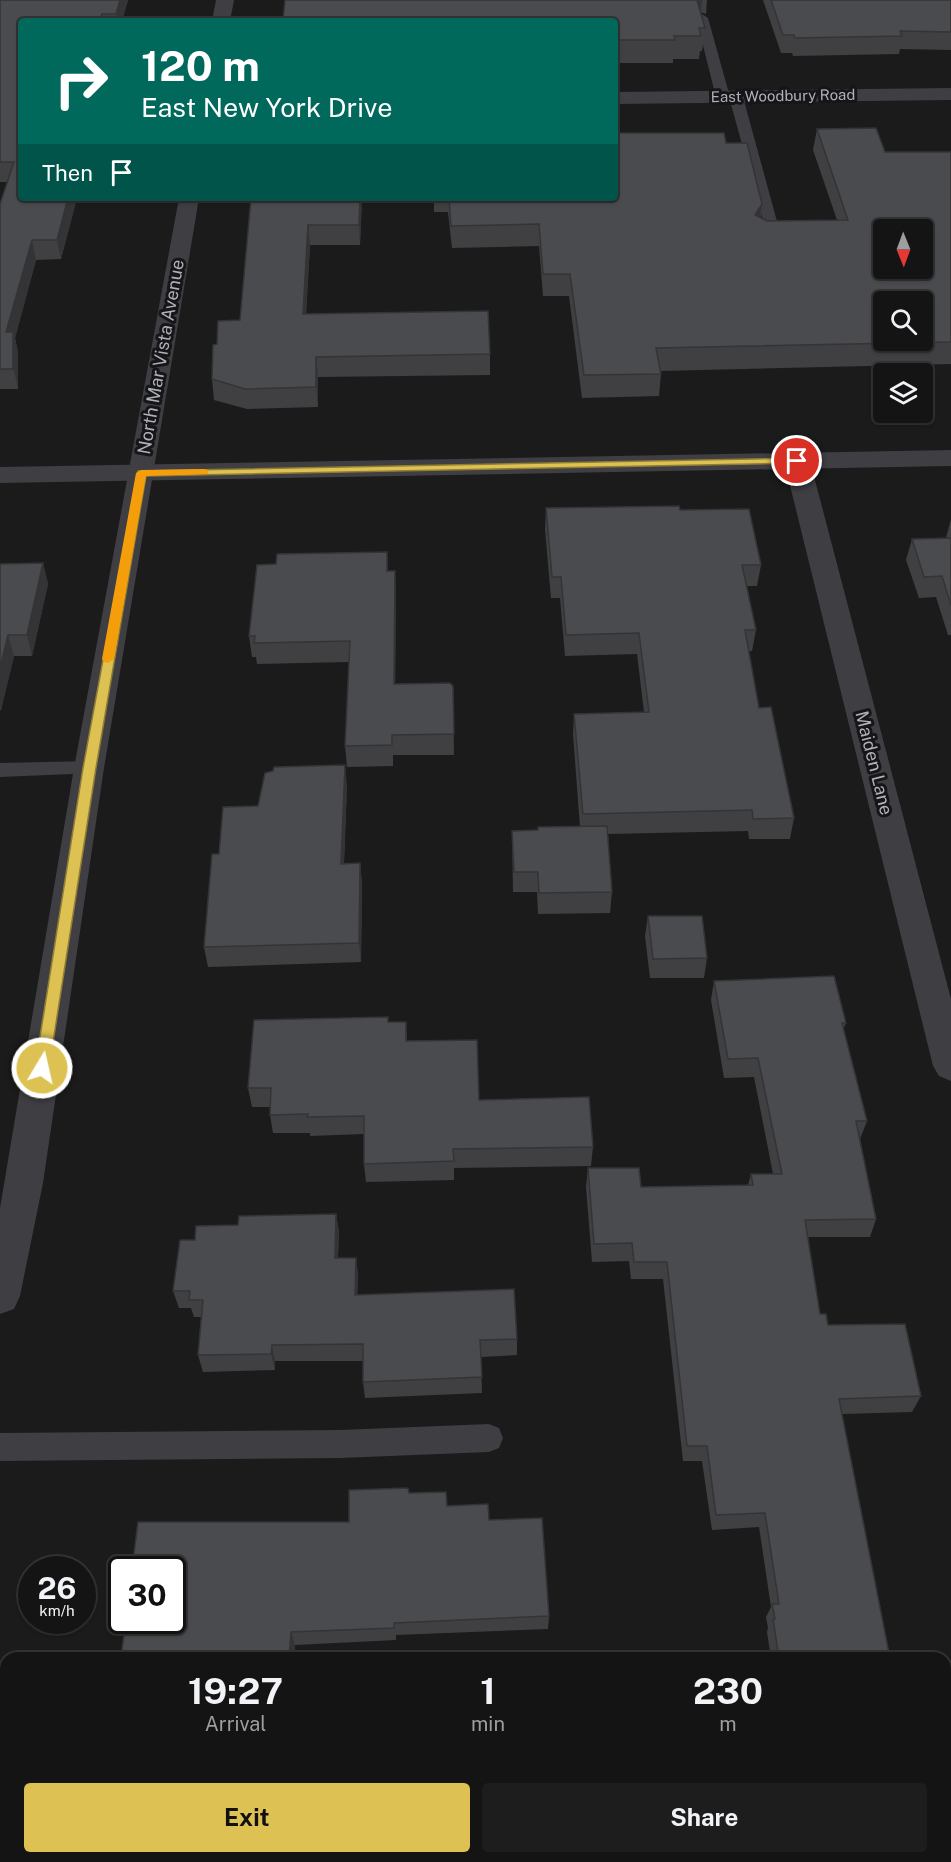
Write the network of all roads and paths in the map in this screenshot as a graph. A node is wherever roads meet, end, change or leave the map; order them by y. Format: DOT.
graph roads {
  1 [pos="225,0"];
  2 [pos="222,18"];
  3 [pos="702,18"];
  4 [pos="951,94"];
  5 [pos="730,97"];
  6 [pos="618,98"];
  7 [pos="188,201"];
  8 [pos="761,236"];
  9 [pos="951,458"];
  10 [pos="797,461"];
  11 [pos="141,473"];
  12 [pos="0,475"];
  13 [pos="89,768"];
  14 [pos="0,770"];
  15 [pos="951,1066"];
  16 [pos="12,1183"];
  17 [pos="0,1296"];
  18 [pos="489,1438"];
  19 [pos="0,1447"];
  1 -- 2 [label="street"];
  3 -- 5 [label="lane"];
  4 -- 5 [label="street, East Woodbury Road"];
  5 -- 6 [label="street, East Woodbury Road"];
  5 -- 8 [label="lane"];
  7 -- 11 [label="street, North Mar Vista Avenue"];
  9 -- 10 [label="street"];
  10 -- 11 [label="street"];
  10 -- 15 [label="street, Maiden Lane"];
  11 -- 12 [label="street"];
  11 -- 13 [label="street, North Mar Vista Avenue"];
  13 -- 14 [label="lane"];
  13 -- 16 [label="street, North Mar Vista Avenue"];
  16 -- 17 [label="street, North Mar Vista Avenue"];
  18 -- 19 [label="lane"];
}
